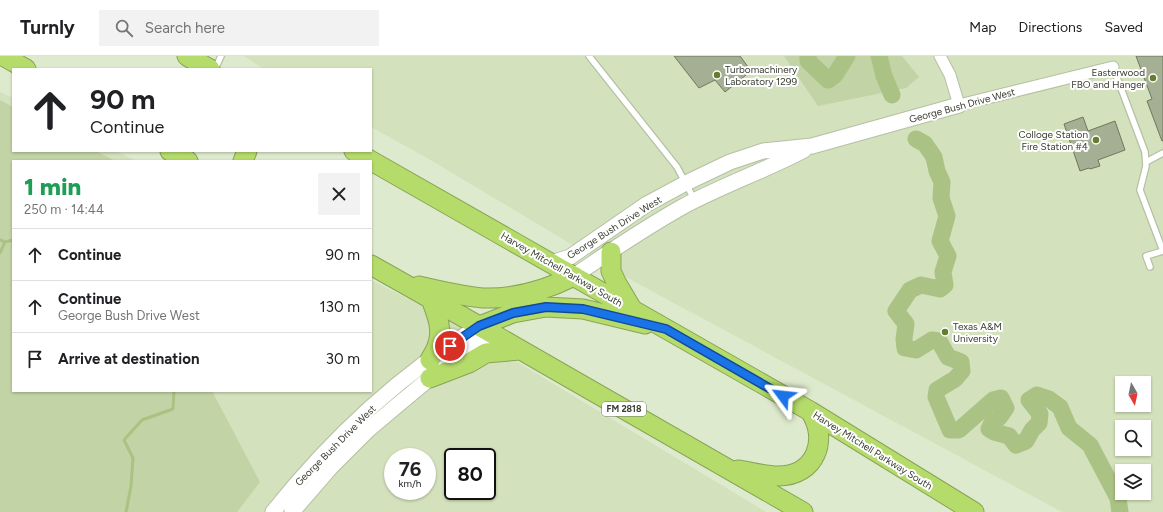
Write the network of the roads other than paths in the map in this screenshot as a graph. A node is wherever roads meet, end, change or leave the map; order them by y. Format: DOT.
graph roads {
  1 [pos="3,56"];
  2 [pos="187,56"];
  3 [pos="221,56"];
  4 [pos="589,56"];
  5 [pos="940,56"];
  6 [pos="1114,67"];
  7 [pos="24,68"];
  8 [pos="208,68"];
  9 [pos="215,68"];
  10 [pos="959,105"];
  11 [pos="812,146"];
  12 [pos="172,152"];
  13 [pos="356,152"];
  14 [pos="1163,153"];
  15 [pos="186,160"];
  16 [pos="370,160"];
  17 [pos="372,161"];
  18 [pos="1146,162"];
  19 [pos="686,183"];
  20 [pos="695,201"];
  21 [pos="611,252"];
  22 [pos="551,263"];
  23 [pos="372,266"];
  24 [pos="1150,267"];
  25 [pos="574,276"];
  26 [pos="400,282"];
  27 [pos="431,300"];
  28 [pos="633,310"];
  29 [pos="479,326"];
  30 [pos="666,329"];
  31 [pos="496,336"];
  32 [pos="520,350"];
  33 [pos="430,369"];
  34 [pos="810,411"];
  35 [pos="729,469"];
  36 [pos="273,512"];
  37 [pos="292,512"];
  38 [pos="803,512"];
  39 [pos="974,512"];
  1 -- 7 [label="highway"];
  2 -- 8 [label="highway"];
  3 -- 9 [label="lane"];
  4 -- 19 [label="lane"];
  5 -- 10 [label="street"];
  6 -- 10 [label="street, George Bush Drive West"];
  6 -- 18 [label="lane"];
  10 -- 11 [label="street, George Bush Drive West"];
  11 -- 19 [label="street, George Bush Drive West"];
  11 -- 20 [label="street, George Bush Drive West"];
  12 -- 15 [label="highway"];
  13 -- 16 [label="highway, Harvey Mitchell Parkway South"];
  14 -- 18 [label="lane"];
  17 -- 22 [label="highway, Harvey Mitchell Parkway South"];
  18 -- 24 [label="lane"];
  19 -- 20 [label="lane"];
  19 -- 22 [label="street, George Bush Drive West"];
  20 -- 21 [label="street, George Bush Drive West"];
  21 -- 25 [label="street, George Bush Drive West"];
  21 -- 28 [label="highway"];
  22 -- 25 [label="highway, Harvey Mitchell Parkway South"];
  23 -- 26 [label="highway, FM 2818"];
  25 -- 26 [label="highway"];
  25 -- 28 [label="highway, Harvey Mitchell Parkway South"];
  26 -- 27 [label="highway, FM 2818"];
  27 -- 29 [label="highway, FM 2818"];
  27 -- 33 [label="highway"];
  28 -- 30 [label="highway, Harvey Mitchell Parkway South"];
  29 -- 30 [label="highway"];
  29 -- 31 [label="highway, FM 2818"];
  29 -- 33 [label="street, George Bush Drive West"];
  30 -- 34 [label="highway, Harvey Mitchell Parkway South"];
  31 -- 32 [label="highway, FM 2818"];
  31 -- 33 [label="street, George Bush Drive West"];
  32 -- 33 [label="highway"];
  32 -- 35 [label="highway, FM 2818"];
  33 -- 36 [label="street, George Bush Drive West"];
  33 -- 37 [label="street, George Bush Drive West"];
  34 -- 35 [label="highway"];
  34 -- 39 [label="highway, Harvey Mitchell Parkway South"];
  35 -- 38 [label="highway, FM 2818"];
}
